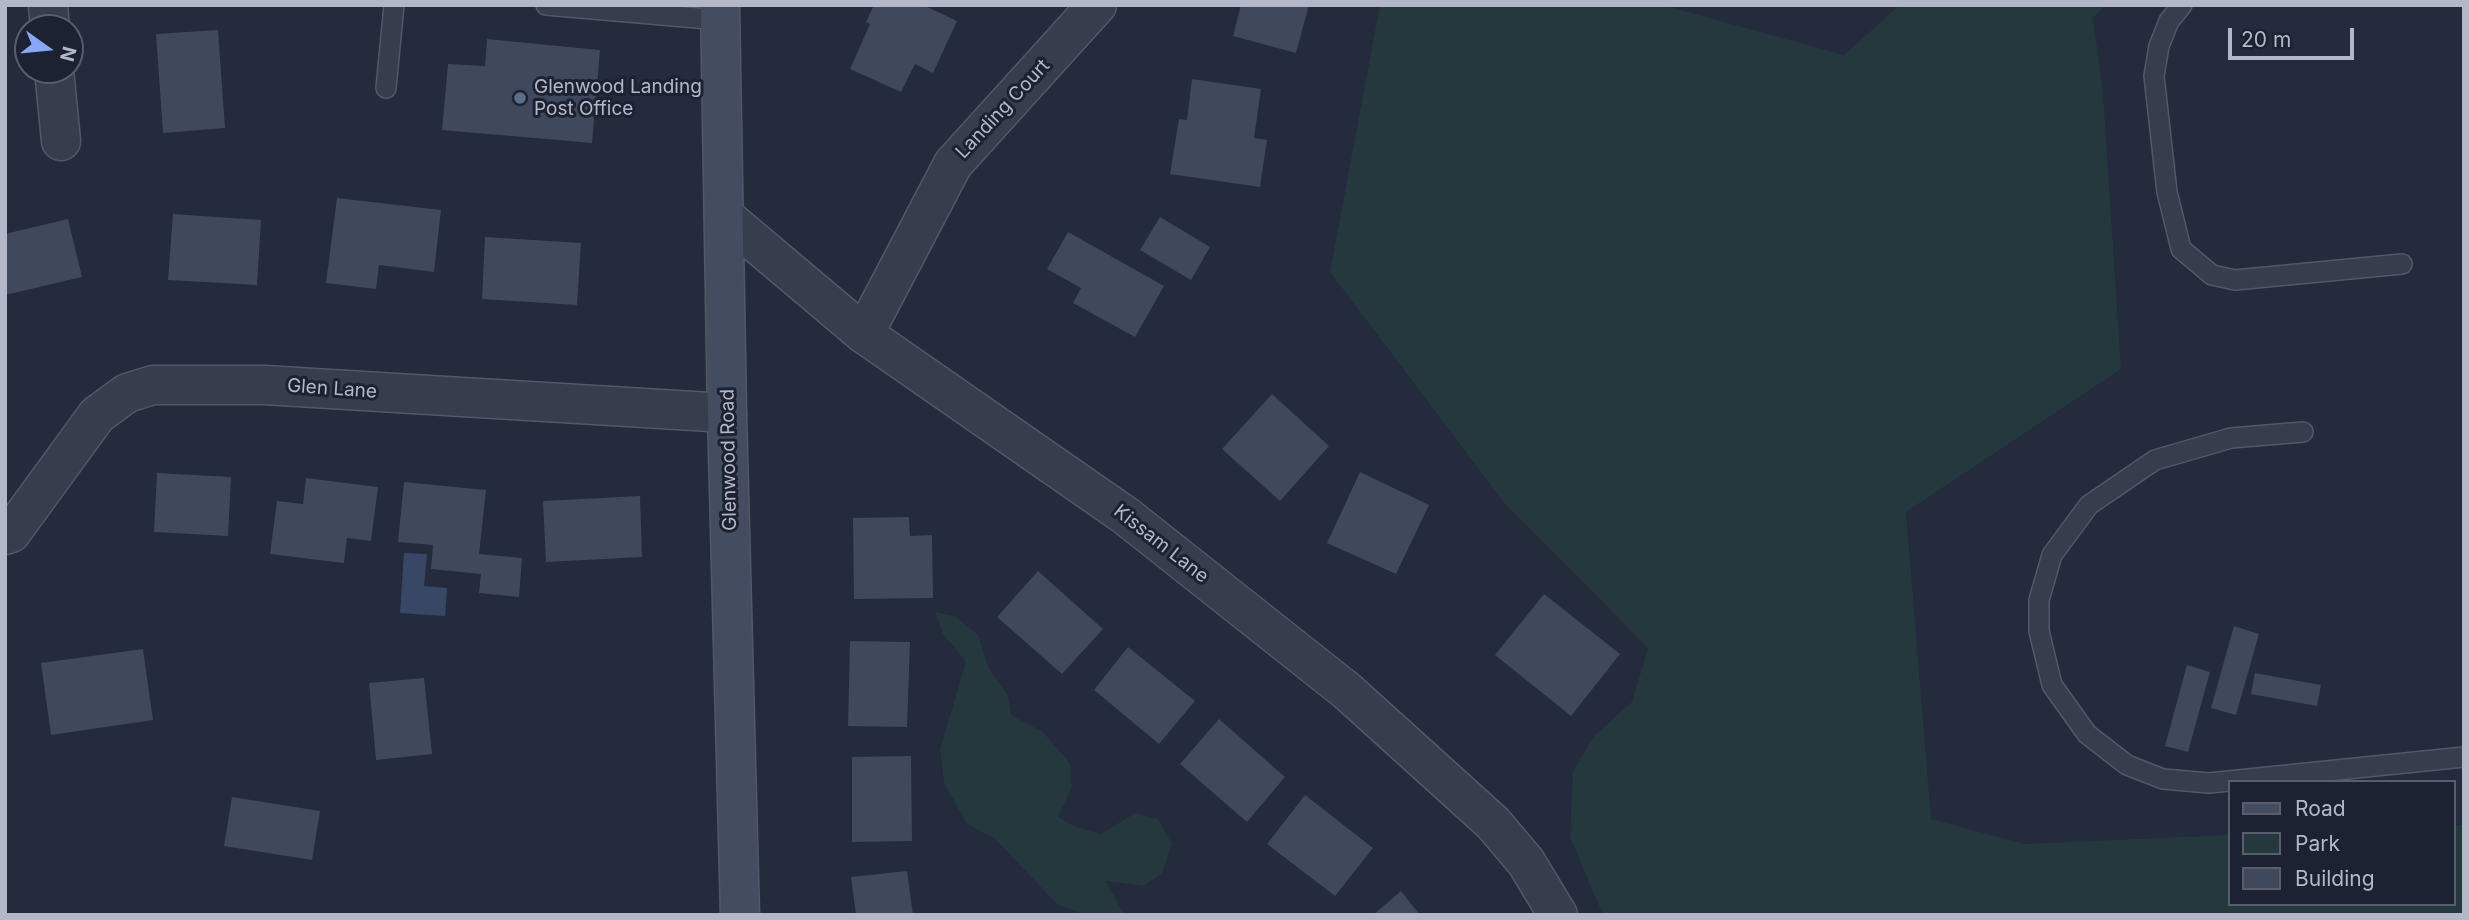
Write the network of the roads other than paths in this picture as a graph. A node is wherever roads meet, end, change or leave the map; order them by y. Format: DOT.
graph roads {
  1 [pos="394,5"];
  2 [pos="546,5"];
  3 [pos="1097,5"];
  4 [pos="2182,5"];
  5 [pos="720,13"];
  6 [pos="55,84"];
  7 [pos="386,88"];
  8 [pos="61,141"];
  9 [pos="724,216"];
  10 [pos="2402,264"];
  11 [pos="864,334"];
  12 [pos="727,413"];
  13 [pos="2303,432"];
  14 [pos="5,536"];
  15 [pos="2464,757"];
  16 [pos="2238,780"];
  17 [pos="2228,781"];
  18 [pos="740,915"];
  19 [pos="1558,915"];
  1 -- 7 [label="lane"];
  2 -- 5 [label="lane"];
  3 -- 11 [label="street, Landing Court"];
  4 -- 10 [label="lane"];
  5 -- 9 [label="main road, Glenwood Road"];
  6 -- 8 [label="street"];
  9 -- 11 [label="street, Kissam Lane"];
  9 -- 12 [label="main road, Glenwood Road"];
  11 -- 19 [label="street, Kissam Lane"];
  12 -- 14 [label="street, Glen Lane"];
  12 -- 18 [label="main road, Glenwood Road"];
  13 -- 17 [label="lane"];
  15 -- 16 [label="lane"];
}
